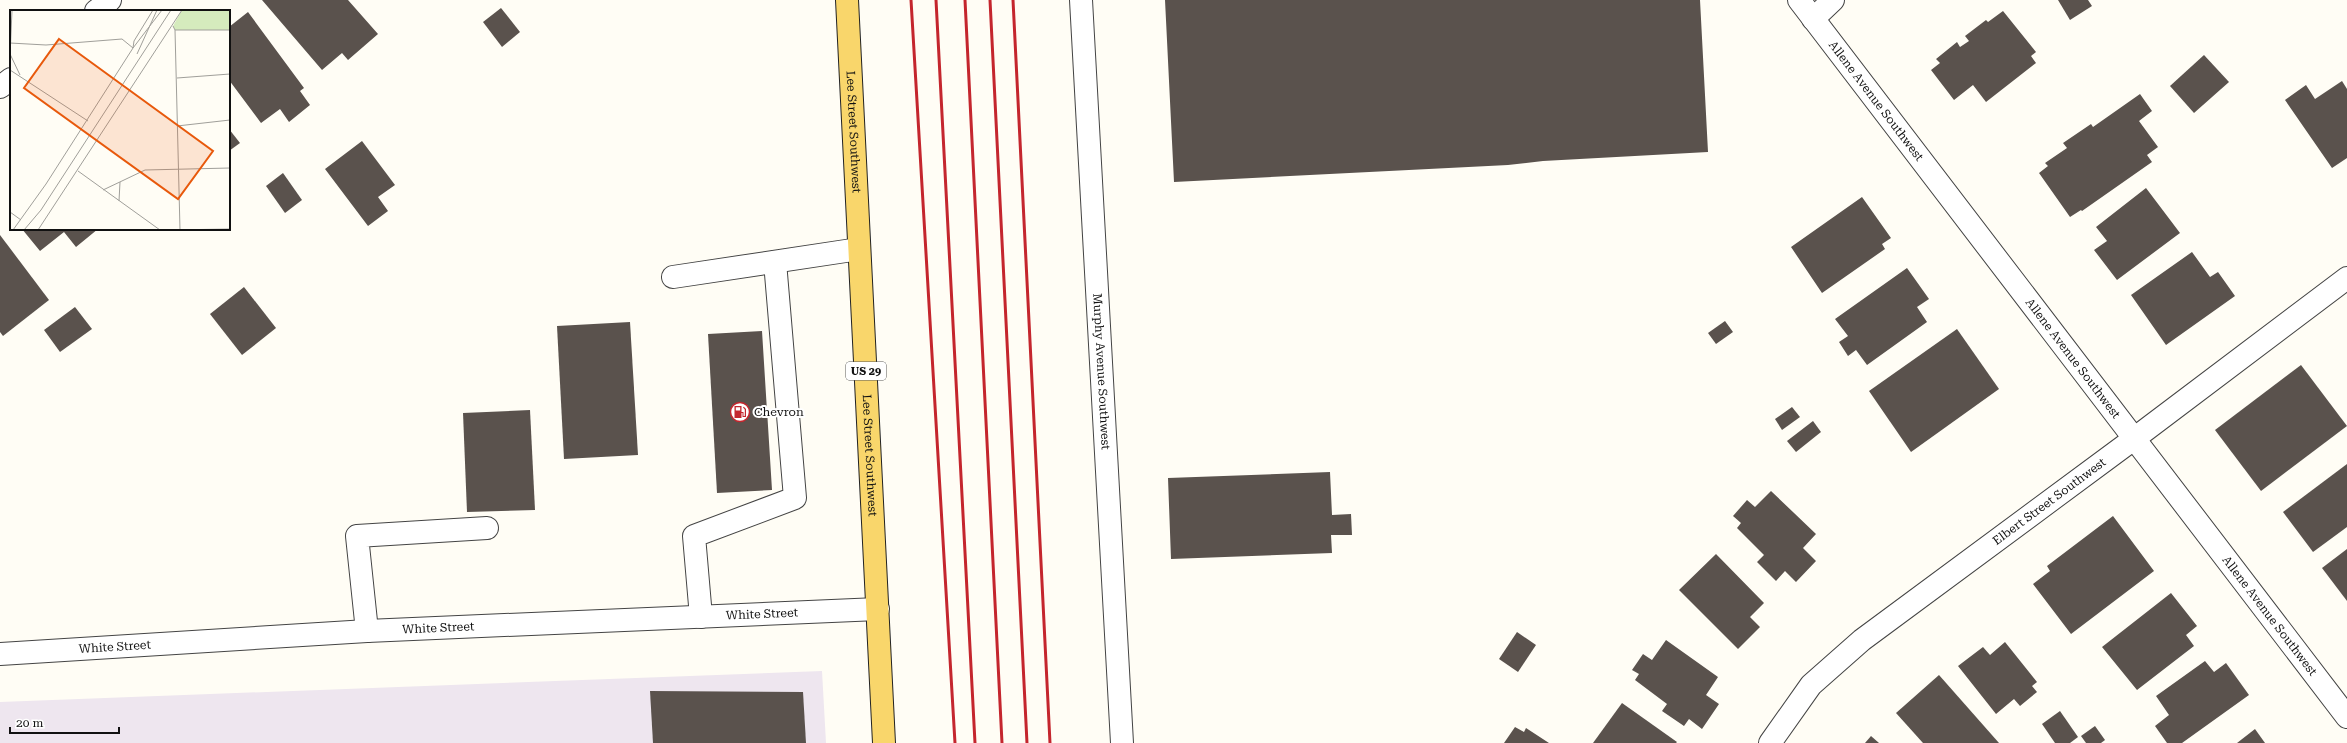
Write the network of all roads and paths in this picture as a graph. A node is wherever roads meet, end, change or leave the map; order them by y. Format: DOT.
graph roads {
  1 [pos="110,0"];
  2 [pos="847,0"];
  3 [pos="1081,0"];
  4 [pos="1799,0"];
  5 [pos="1833,0"];
  6 [pos="97,10"];
  7 [pos="1813,19"];
  8 [pos="10,80"];
  9 [pos="0,87"];
  10 [pos="859,249"];
  11 [pos="775,262"];
  12 [pos="673,277"];
  13 [pos="2347,278"];
  14 [pos="2136,438"];
  15 [pos="487,528"];
  16 [pos="878,609"];
  17 [pos="701,617"];
  18 [pos="367,631"];
  19 [pos="0,654"];
  20 [pos="2347,717"];
  21 [pos="884,743"];
  22 [pos="1122,743"];
  23 [pos="1770,743"];
  1 -- 6 [label="street"];
  2 -- 10 [label="main road, Lee Street Southwest / US 29"];
  3 -- 22 [label="street, Murphy Avenue Southwest"];
  4 -- 7 [label="street, Allene Avenue Southwest"];
  5 -- 7 [label="street"];
  7 -- 14 [label="street, Allene Avenue Southwest"];
  8 -- 9 [label="street"];
  10 -- 11 [label="street"];
  10 -- 16 [label="main road, Lee Street Southwest / US 29"];
  11 -- 12 [label="street"];
  11 -- 17 [label="street"];
  13 -- 14 [label="street, Elbert Street Southwest"];
  14 -- 20 [label="street, Allene Avenue Southwest"];
  14 -- 23 [label="street, Elbert Street Southwest"];
  15 -- 18 [label="street"];
  16 -- 17 [label="street, White Street"];
  16 -- 21 [label="main road, Lee Street Southwest / US 29"];
  17 -- 18 [label="street, White Street"];
  18 -- 19 [label="street, White Street"];
}
